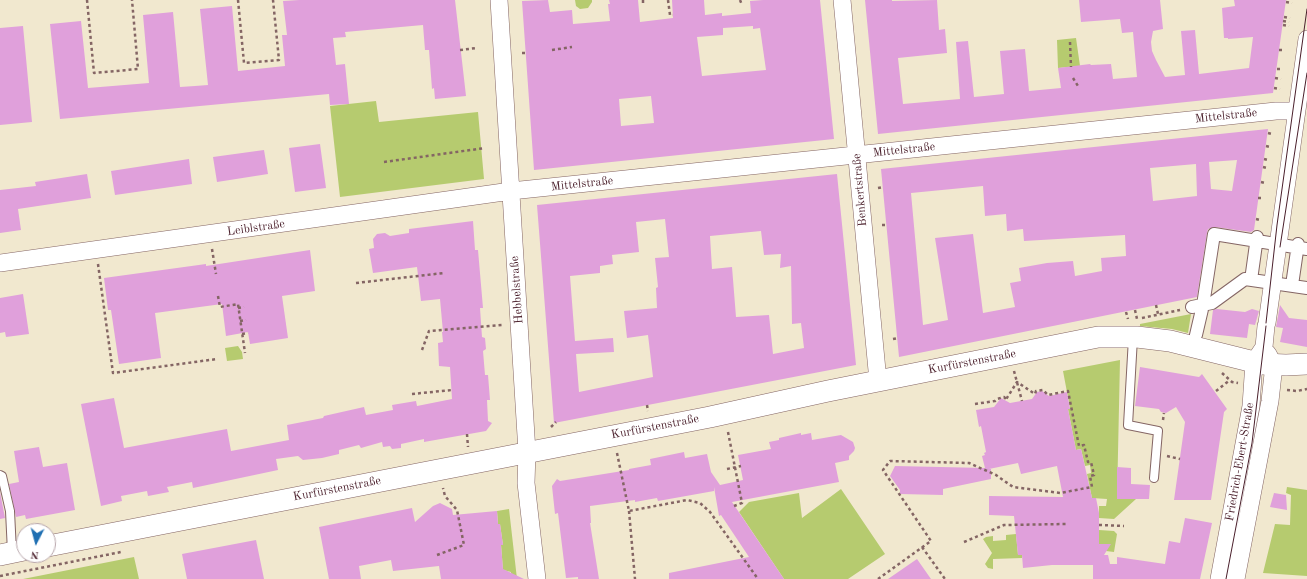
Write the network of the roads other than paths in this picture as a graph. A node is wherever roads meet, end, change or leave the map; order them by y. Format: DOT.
graph roads {
  1 [pos="499,0"];
  2 [pos="842,0"];
  3 [pos="1307,39"];
  4 [pos="1305,62"];
  5 [pos="1297,111"];
  6 [pos="857,155"];
  7 [pos="511,191"];
  8 [pos="1257,239"];
  9 [pos="1278,244"];
  10 [pos="1301,247"];
  11 [pos="0,264"];
  12 [pos="1251,280"];
  13 [pos="1272,282"];
  14 [pos="1292,285"];
  15 [pos="1307,288"];
  16 [pos="1197,306"];
  17 [pos="1128,328"];
  18 [pos="1196,335"];
  19 [pos="1263,360"];
  20 [pos="1307,364"];
  21 [pos="878,380"];
  22 [pos="527,452"];
  23 [pos="0,475"];
  24 [pos="1154,478"];
  25 [pos="56,544"];
  26 [pos="12,553"];
  27 [pos="537,579"];
  28 [pos="1219,579"];
  29 [pos="1236,579"];
  1 -- 7 [label="street, Hebbelstraße"];
  2 -- 6 [label="street, Benkertstraße"];
  3 -- 4 [label="street, Friedrich-Ebert-Straße"];
  4 -- 5 [label="street, Friedrich-Ebert-Straße"];
  5 -- 6 [label="street, Mittelstraße"];
  5 -- 9 [label="street, Friedrich-Ebert-Straße"];
  6 -- 7 [label="street, Mittelstraße"];
  6 -- 21 [label="street, Benkertstraße"];
  7 -- 11 [label="street, Leiblstraße"];
  7 -- 22 [label="street, Hebbelstraße"];
  8 -- 9 [label="street"];
  8 -- 12 [label="street"];
  8 -- 16 [label="street"];
  9 -- 10 [label="street"];
  9 -- 13 [label="street, Friedrich-Ebert-Straße"];
  10 -- 14 [label="street"];
  12 -- 13 [label="street"];
  12 -- 16 [label="street"];
  13 -- 14 [label="street"];
  13 -- 19 [label="street, Friedrich-Ebert-Straße"];
  14 -- 15 [label="street"];
  16 -- 18 [label="street"];
  17 -- 19 [label="street, Kurfürstenstraße"];
  17 -- 21 [label="street, Kurfürstenstraße"];
  17 -- 24 [label="lane"];
  19 -- 20 [label="street, Kurfürstenstraße"];
  19 -- 28 [label="street, Friedrich-Ebert-Straße"];
  19 -- 29 [label="street, Friedrich-Ebert-Straße"];
  21 -- 22 [label="street, Kurfürstenstraße"];
  22 -- 25 [label="street, Kurfürstenstraße"];
  22 -- 27 [label="street, Hebbelstraße"];
  23 -- 26 [label="lane"];
}
